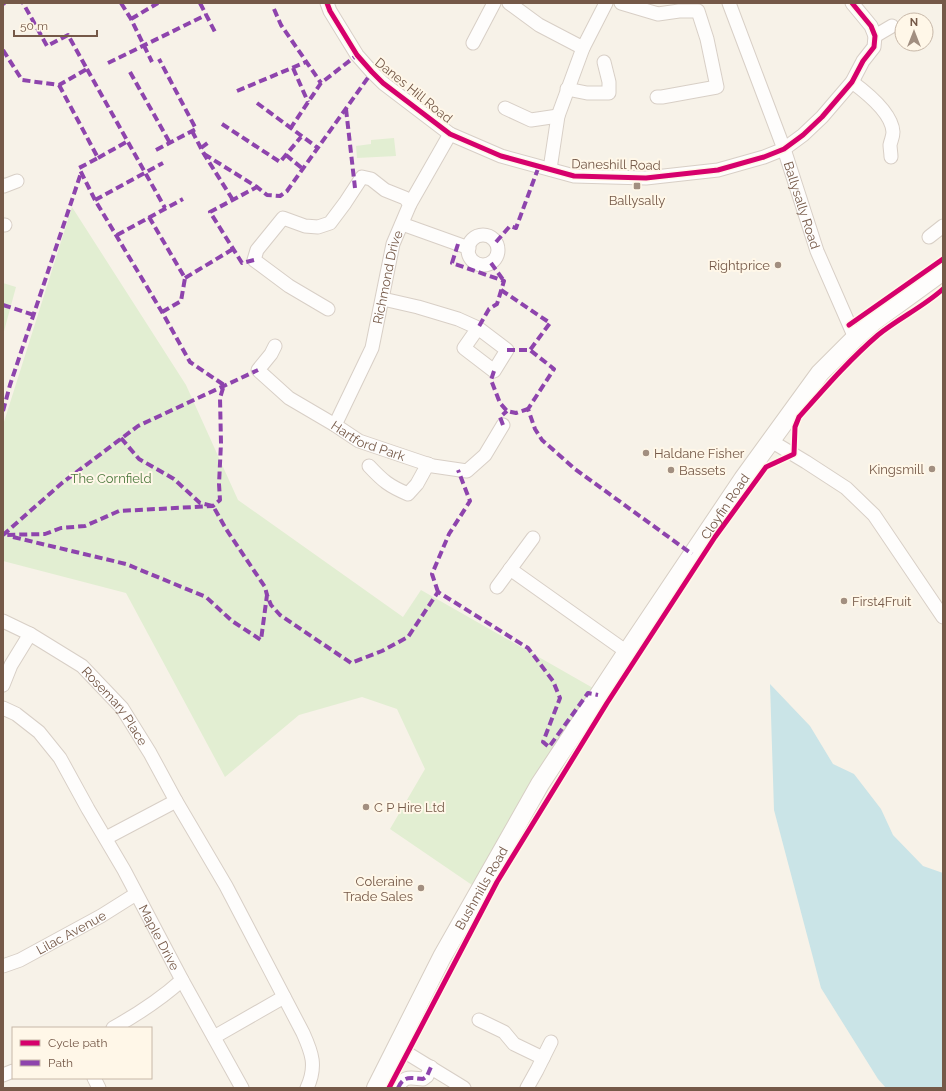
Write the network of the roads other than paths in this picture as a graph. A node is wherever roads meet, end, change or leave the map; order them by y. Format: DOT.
graph roads {
  1 [pos="327,3"];
  2 [pos="494,3"];
  3 [pos="509,3"];
  4 [pos="606,3"];
  5 [pos="621,3"];
  6 [pos="729,3"];
  7 [pos="852,3"];
  8 [pos="892,26"];
  9 [pos="875,36"];
  10 [pos="473,43"];
  11 [pos="583,48"];
  12 [pos="604,62"];
  13 [pos="852,82"];
  14 [pos="567,89"];
  15 [pos="657,97"];
  16 [pos="505,108"];
  17 [pos="558,116"];
  18 [pos="450,134"];
  19 [pos="784,149"];
  20 [pos="891,157"];
  21 [pos="550,169"];
  22 [pos="17,181"];
  23 [pos="3,187"];
  24 [pos="410,204"];
  25 [pos="402,224"];
  26 [pos="943,226"];
  27 [pos="929,237"];
  28 [pos="469,248"];
  29 [pos="943,271"];
  30 [pos="383,299"];
  31 [pos="328,309"];
  32 [pos="478,328"];
  33 [pos="855,338"];
  34 [pos="276,346"];
  35 [pos="335,425"];
  36 [pos="503,425"];
  37 [pos="771,441"];
  38 [pos="428,464"];
  39 [pos="369,466"];
  40 [pos="533,538"];
  41 [pos="510,569"];
  42 [pos="497,587"];
  43 [pos="943,617"];
  44 [pos="3,621"];
  45 [pos="30,634"];
  46 [pos="627,652"];
  47 [pos="3,684"];
  48 [pos="598,695"];
  49 [pos="3,708"];
  50 [pos="176,801"];
  51 [pos="106,838"];
  52 [pos="136,894"];
  53 [pos="3,966"];
  54 [pos="182,980"];
  55 [pos="284,997"];
  56 [pos="479,1020"];
  57 [pos="115,1027"];
  58 [pos="214,1037"];
  59 [pos="551,1042"];
  60 [pos="397,1047"];
  61 [pos="544,1058"];
  62 [pos="431,1067"];
  63 [pos="94,1079"];
  64 [pos="99,1088"];
  65 [pos="242,1088"];
  66 [pos="307,1088"];
  67 [pos="376,1088"];
  68 [pos="398,1088"];
  69 [pos="464,1088"];
  70 [pos="527,1088"];
  1 -- 18 [label="street, Danes Hill Road"];
  2 -- 10 [label="street"];
  3 -- 11 [label="street"];
  4 -- 11 [label="street"];
  5 -- 15 [label="street"];
  6 -- 19 [label="street, Ballysally Road"];
  7 -- 9 [label="street"];
  8 -- 9 [label="street"];
  9 -- 13 [label="street, Daneshill Road"];
  11 -- 14 [label="street"];
  12 -- 14 [label="street"];
  13 -- 19 [label="street, Daneshill Road"];
  13 -- 20 [label="street"];
  14 -- 17 [label="street"];
  16 -- 17 [label="street"];
  17 -- 21 [label="street"];
  18 -- 21 [label="street, Daneshill Road"];
  18 -- 24 [label="street, Richmond Drive"];
  19 -- 21 [label="street, Daneshill Road"];
  19 -- 33 [label="street, Ballysally Road"];
  22 -- 23 [label="street"];
  24 -- 25 [label="street, Richmond Drive"];
  24 -- 31 [label="street"];
  25 -- 28 [label="street"];
  25 -- 30 [label="street, Richmond Drive"];
  26 -- 27 [label="street"];
  29 -- 33 [label="main road, Cloyfin Road"];
  30 -- 32 [label="street"];
  30 -- 35 [label="street, Richmond Drive"];
  33 -- 37 [label="main road, Cloyfin Road"];
  34 -- 35 [label="street, Hartford Park"];
  35 -- 38 [label="street, Hartford Park"];
  36 -- 38 [label="street, Hartford Park"];
  37 -- 43 [label="street"];
  37 -- 46 [label="main road, Cloyfin Road"];
  38 -- 39 [label="street"];
  40 -- 41 [label="street"];
  41 -- 42 [label="street"];
  41 -- 46 [label="street"];
  44 -- 45 [label="street, Rosemary Place"];
  45 -- 47 [label="street"];
  45 -- 50 [label="street, Rosemary Place"];
  46 -- 48 [label="main road, Cloyfin Road"];
  48 -- 60 [label="main road, Bushmills Road"];
  49 -- 51 [label="street, Maple Drive"];
  50 -- 51 [label="street"];
  50 -- 55 [label="street, Rosemary Place"];
  51 -- 52 [label="street, Maple Drive"];
  52 -- 53 [label="street, Lilac Avenue"];
  52 -- 54 [label="street, Maple Drive"];
  54 -- 57 [label="street"];
  54 -- 58 [label="street, Maple Drive"];
  55 -- 58 [label="street"];
  55 -- 66 [label="street, Rosemary Place"];
  56 -- 61 [label="street"];
  58 -- 65 [label="street, Maple Drive"];
  59 -- 61 [label="street"];
  60 -- 62 [label="street"];
  60 -- 67 [label="main road, Bushmills Road"];
  61 -- 70 [label="street"];
  62 -- 68 [label="street"];
  62 -- 69 [label="street"];
  63 -- 64 [label="street"];
}
